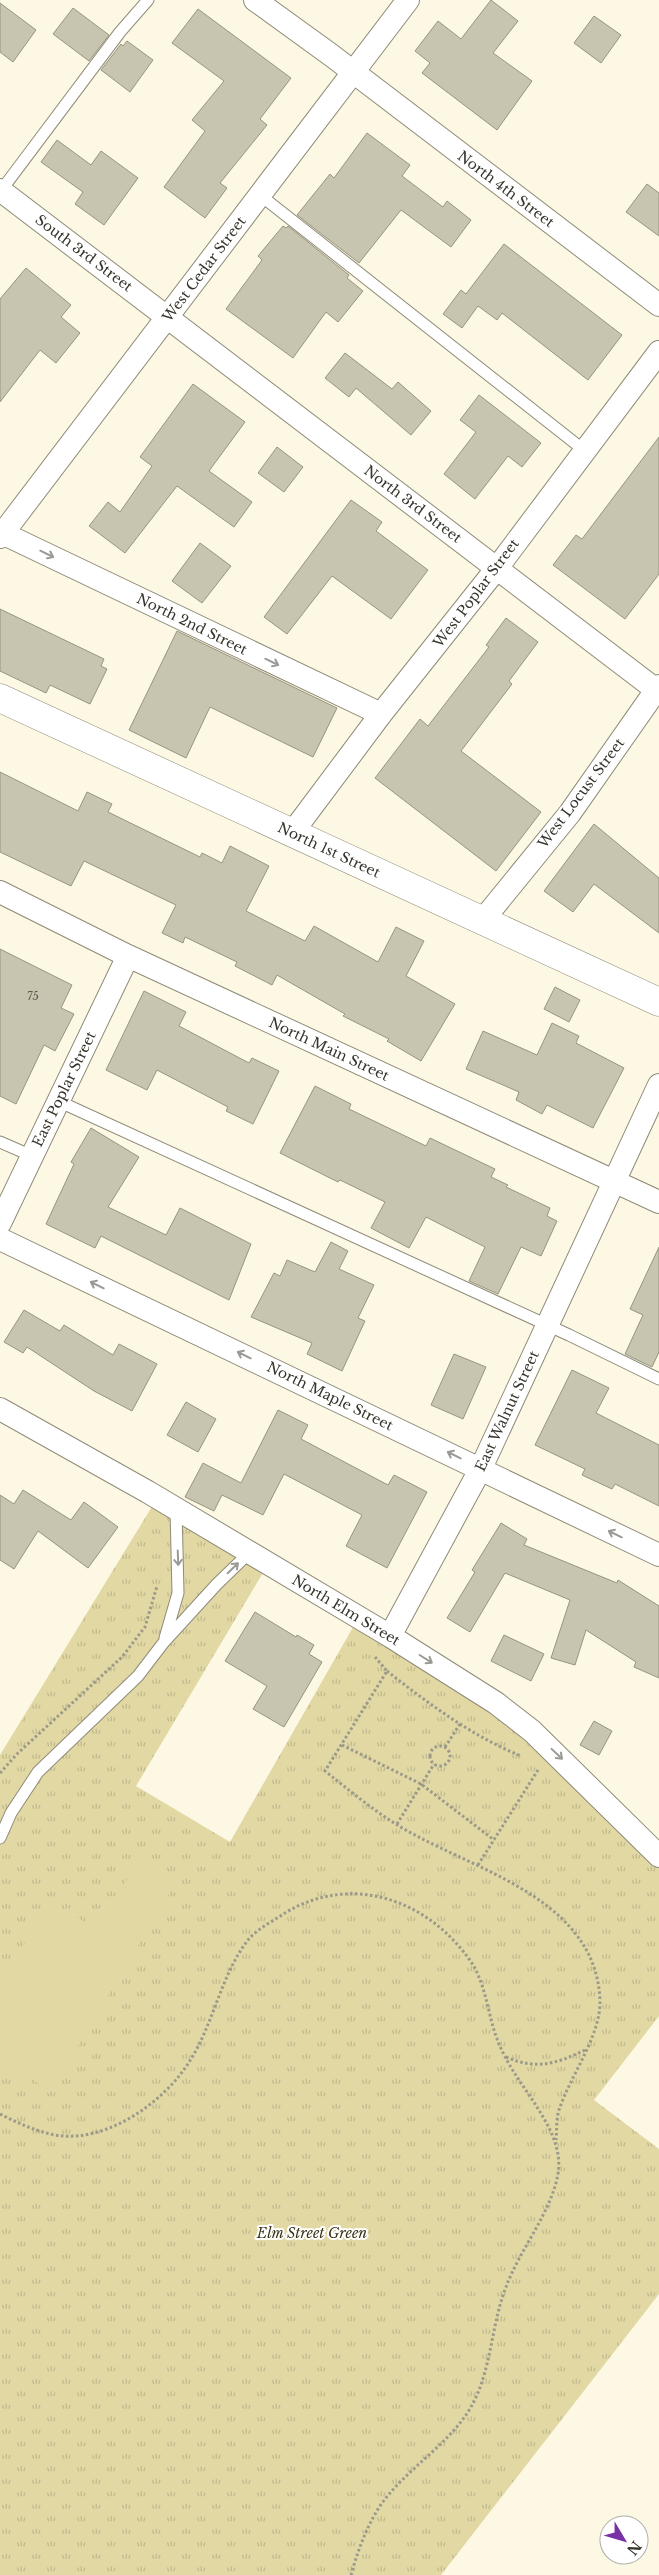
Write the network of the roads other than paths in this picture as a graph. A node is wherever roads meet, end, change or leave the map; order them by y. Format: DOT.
graph roads {
  1 [pos="148,0"];
  2 [pos="255,0"];
  3 [pos="408,0"];
  4 [pos="354,72"];
  5 [pos="0,191"];
  6 [pos="260,195"];
  7 [pos="659,305"];
  8 [pos="168,317"];
  9 [pos="659,352"];
  10 [pos="585,451"];
  11 [pos="1,534"];
  12 [pos="497,568"];
  13 [pos="658,689"];
  14 [pos="0,698"];
  15 [pos="381,714"];
  16 [pos="292,833"];
  17 [pos="0,892"];
  18 [pos="482,921"];
  19 [pos="128,956"];
  20 [pos="659,1002"];
  21 [pos="659,1085"];
  22 [pos="58,1101"];
  23 [pos="0,1142"];
  24 [pos="32,1156"];
  25 [pos="614,1182"];
  26 [pos="659,1202"];
  27 [pos="0,1222"];
  28 [pos="0,1239"];
  29 [pos="547,1326"];
  30 [pos="659,1379"];
  31 [pos="0,1409"];
  32 [pos="481,1468"];
  33 [pos="176,1509"];
  34 [pos="249,1553"];
  35 [pos="659,1555"];
  36 [pos="390,1636"];
  37 [pos="164,1642"];
  38 [pos="0,1838"];
  39 [pos="659,1856"];
  1 -- 5 [label="lane"];
  2 -- 4 [label="street, North 4th Street"];
  3 -- 4 [label="street, West Cedar Street"];
  4 -- 6 [label="street, West Cedar Street"];
  4 -- 7 [label="street, North 4th Street"];
  5 -- 8 [label="street, South 3rd Street"];
  6 -- 8 [label="street, West Cedar Street"];
  6 -- 10 [label="lane"];
  8 -- 11 [label="street, West Cedar Street"];
  8 -- 12 [label="street, North 3rd Street"];
  9 -- 10 [label="street, West Poplar Street"];
  10 -- 12 [label="street, West Poplar Street"];
  11 -- 15 [label="street, North 2nd Street, one-way"];
  12 -- 13 [label="street, North 3rd Street"];
  12 -- 15 [label="street, West Poplar Street"];
  13 -- 18 [label="street, West Locust Street"];
  14 -- 16 [label="street, North 1st Street"];
  15 -- 16 [label="street, West Poplar Street"];
  16 -- 18 [label="street, North 1st Street"];
  17 -- 19 [label="street, North Main Street"];
  18 -- 20 [label="street, North 1st Street"];
  19 -- 22 [label="street, East Poplar Street"];
  19 -- 25 [label="street, North Main Street"];
  21 -- 25 [label="street, East Walnut Street"];
  22 -- 24 [label="street, East Poplar Street"];
  22 -- 29 [label="lane"];
  23 -- 24 [label="lane"];
  24 -- 27 [label="street, East Poplar Street"];
  25 -- 26 [label="street, North Main Street"];
  25 -- 29 [label="street, East Walnut Street"];
  32 -- 28 [label="street, North Maple Street, one-way"];
  29 -- 30 [label="lane"];
  29 -- 32 [label="street, East Walnut Street"];
  31 -- 33 [label="street, North Elm Street"];
  35 -- 32 [label="street, North Maple Street, one-way"];
  32 -- 36 [label="street, East Walnut Street"];
  33 -- 34 [label="street, North Elm Street"];
  33 -- 37 [label="lane, one-way"];
  34 -- 36 [label="street, North Elm Street"];
  37 -- 34 [label="lane, one-way"];
  36 -- 39 [label="street, North Elm Street, one-way"];
  37 -- 38 [label="lane"];
}
